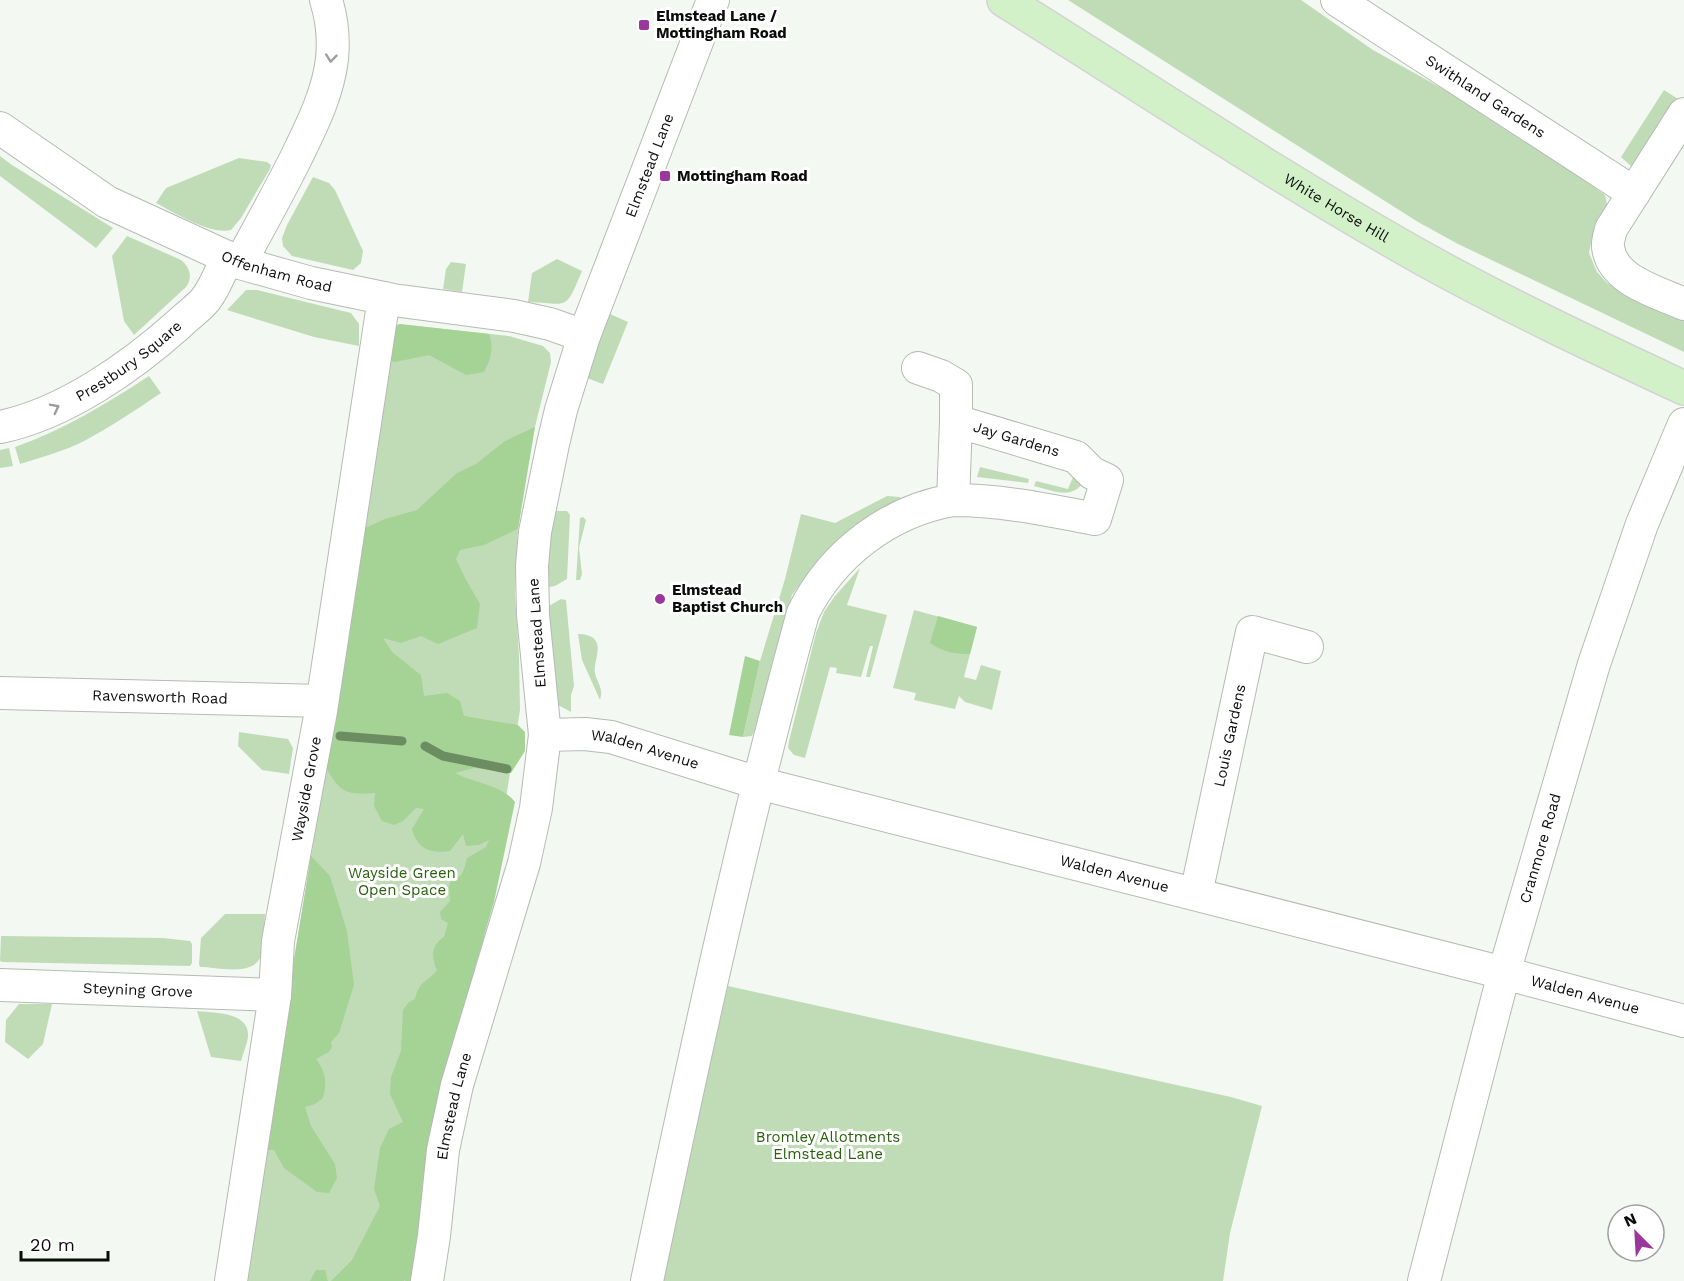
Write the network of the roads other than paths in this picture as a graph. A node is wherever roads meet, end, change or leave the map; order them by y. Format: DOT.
graph roads {
  1 [pos="326,0"];
  2 [pos="713,0"];
  3 [pos="1004,0"];
  4 [pos="1337,0"];
  5 [pos="1684,114"];
  6 [pos="0,128"];
  7 [pos="1634,193"];
  8 [pos="233,260"];
  9 [pos="384,298"];
  10 [pos="1684,304"];
  11 [pos="584,336"];
  12 [pos="918,368"];
  13 [pos="1684,388"];
  14 [pos="956,421"];
  15 [pos="1684,424"];
  16 [pos="0,427"];
  17 [pos="954,500"];
  18 [pos="1307,647"];
  19 [pos="0,693"];
  20 [pos="322,702"];
  21 [pos="545,735"];
  22 [pos="758,783"];
  23 [pos="1197,894"];
  24 [pos="1504,973"];
  25 [pos="0,985"];
  26 [pos="275,995"];
  27 [pos="1684,1021"];
  28 [pos="435,1279"];
  29 [pos="231,1281"];
  30 [pos="647,1281"];
  31 [pos="1425,1281"];
  1 -- 8 [label="street, Prestbury Square, one-way"];
  2 -- 11 [label="street, Elmstead Lane"];
  3 -- 13 [label="main road, White Horse Hill"];
  4 -- 7 [label="street, Swithland Gardens"];
  5 -- 7 [label="street"];
  6 -- 8 [label="street, Offenham Road"];
  7 -- 10 [label="street"];
  8 -- 9 [label="street, Offenham Road"];
  16 -- 8 [label="street, Prestbury Square, one-way"];
  9 -- 11 [label="street, Offenham Road"];
  9 -- 20 [label="street, Wayside Grove"];
  11 -- 21 [label="street, Elmstead Lane"];
  12 -- 14 [label="street"];
  14 -- 17 [label="street, Jay Gardens"];
  14 -- 17 [label="street, Jay Gardens"];
  15 -- 24 [label="street, Cranmore Road"];
  17 -- 22 [label="street, Jay Gardens"];
  18 -- 23 [label="street, Louis Gardens"];
  19 -- 20 [label="street, Ravensworth Road"];
  20 -- 26 [label="street, Wayside Grove"];
  21 -- 22 [label="street, Walden Avenue"];
  21 -- 28 [label="street, Elmstead Lane"];
  22 -- 23 [label="street, Walden Avenue"];
  22 -- 30 [label="street, Jay Gardens"];
  23 -- 24 [label="street, Walden Avenue"];
  24 -- 27 [label="street, Walden Avenue"];
  24 -- 31 [label="street, Cranmore Road"];
  25 -- 26 [label="street, Steyning Grove"];
  26 -- 29 [label="street, Wayside Grove"];
}
